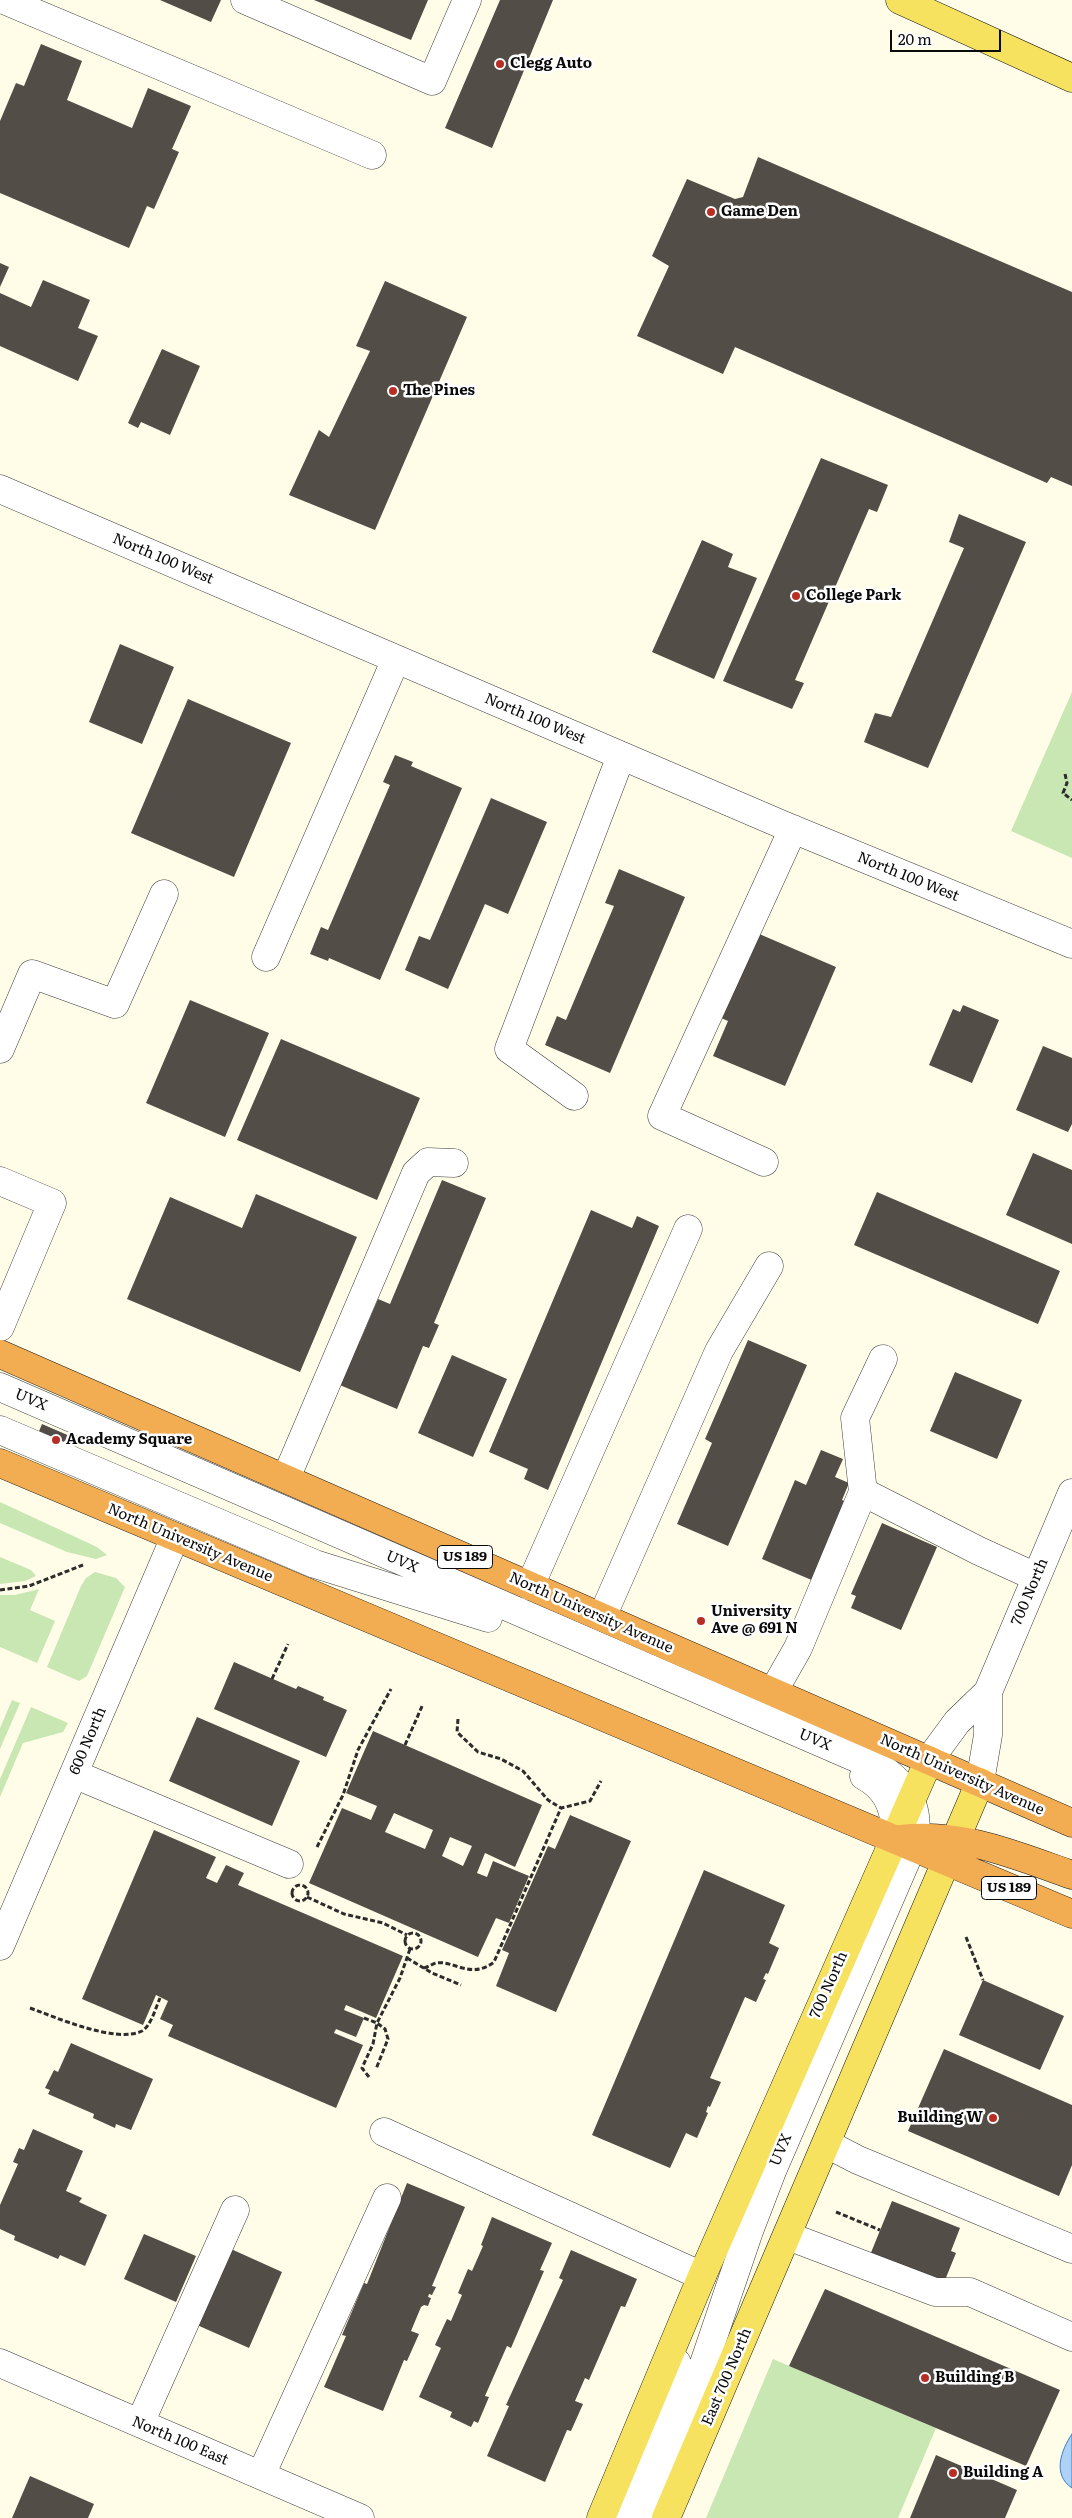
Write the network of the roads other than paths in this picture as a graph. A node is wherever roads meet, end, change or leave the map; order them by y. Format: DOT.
graph roads {
  1 [pos="4,0"];
  2 [pos="244,0"];
  3 [pos="467,0"];
  4 [pos="900,0"];
  5 [pos="1072,78"];
  6 [pos="372,155"];
  7 [pos="0,489"];
  8 [pos="396,659"];
  9 [pos="621,756"];
  10 [pos="793,829"];
  11 [pos="164,894"];
  12 [pos="1072,944"];
  13 [pos="266,957"];
  14 [pos="0,1049"];
  15 [pos="574,1096"];
  16 [pos="764,1162"];
  17 [pos="454,1163"];
  18 [pos="0,1181"];
  19 [pos="688,1229"];
  20 [pos="769,1266"];
  21 [pos="0,1327"];
  22 [pos="0,1354"];
  23 [pos="883,1358"];
  24 [pos="0,1387"];
  25 [pos="0,1430"];
  26 [pos="0,1463"];
  27 [pos="286,1478"];
  28 [pos="864,1492"];
  29 [pos="1072,1493"];
  30 [pos="175,1537"];
  31 [pos="1036,1577"];
  32 [pos="530,1586"];
  33 [pos="602,1617"];
  34 [pos="773,1692"];
  35 [pos="988,1692"];
  36 [pos="929,1760"];
  37 [pos="74,1774"];
  38 [pos="980,1782"];
  39 [pos="911,1801"];
  40 [pos="1072,1823"];
  41 [pos="907,1841"];
  42 [pos="952,1850"];
  43 [pos="1072,1875"];
  44 [pos="297,1876"];
  45 [pos="1072,1914"];
  46 [pos="0,1946"];
  47 [pos="384,2132"];
  48 [pos="827,2144"];
  49 [pos="387,2198"];
  50 [pos="235,2210"];
  51 [pos="788,2236"];
  52 [pos="1072,2249"];
  53 [pos="698,2285"];
  54 [pos="1072,2337"];
  55 [pos="0,2363"];
  56 [pos="140,2423"];
  57 [pos="261,2475"];
  58 [pos="360,2518"];
  59 [pos="601,2518"];
  60 [pos="619,2518"];
  61 [pos="643,2518"];
  62 [pos="666,2518"];
  1 -- 6 [label="street"];
  2 -- 3 [label="street"];
  4 -- 5 [label="main road"];
  7 -- 8 [label="street, North 100 West"];
  8 -- 9 [label="street, North 100 West"];
  8 -- 13 [label="street"];
  9 -- 10 [label="street, North 100 West"];
  9 -- 15 [label="street"];
  10 -- 12 [label="street, North 100 West"];
  10 -- 16 [label="street"];
  11 -- 14 [label="street"];
  17 -- 27 [label="street"];
  18 -- 21 [label="street"];
  19 -- 32 [label="street"];
  20 -- 33 [label="street"];
  22 -- 27 [label="highway, North University Avenue / US 189"];
  23 -- 28 [label="street"];
  24 -- 39 [label="street, UVX"];
  25 -- 41 [label="street, UVX"];
  26 -- 30 [label="highway, North University Avenue / US 189"];
  27 -- 32 [label="highway, North University Avenue / US 189"];
  28 -- 31 [label="street"];
  28 -- 34 [label="street"];
  29 -- 31 [label="street, 700 North"];
  30 -- 37 [label="street, 600 North"];
  30 -- 41 [label="highway, North University Avenue / US 189"];
  31 -- 35 [label="street, 700 North"];
  32 -- 33 [label="highway, North University Avenue / US 189"];
  33 -- 34 [label="highway, North University Avenue / US 189"];
  34 -- 36 [label="highway, North University Avenue / US 189"];
  35 -- 36 [label="street, 700 North"];
  35 -- 38 [label="street, 700 North"];
  36 -- 38 [label="highway, North University Avenue / US 189"];
  36 -- 39 [label="main road, 700 North"];
  37 -- 44 [label="street"];
  37 -- 46 [label="street, 600 North"];
  38 -- 40 [label="highway, North University Avenue / US 189"];
  38 -- 42 [label="main road, 700 North"];
  39 -- 41 [label="main road, 700 North"];
  41 -- 42 [label="highway, North University Avenue / US 189"];
  41 -- 53 [label="main road, 700 North"];
  41 -- 61 [label="street, UVX"];
  42 -- 43 [label="highway"];
  42 -- 45 [label="highway, North University Avenue / US 189"];
  42 -- 48 [label="main road, 700 North"];
  47 -- 53 [label="street"];
  48 -- 51 [label="main road, 700 North"];
  48 -- 52 [label="street"];
  49 -- 57 [label="street"];
  50 -- 56 [label="street"];
  51 -- 54 [label="street"];
  51 -- 62 [label="main road, East 700 North"];
  53 -- 59 [label="main road"];
  53 -- 60 [label="street"];
  55 -- 56 [label="street, North 100 East"];
  56 -- 57 [label="street, North 100 East"];
  57 -- 58 [label="street, North 100 East"];
}
